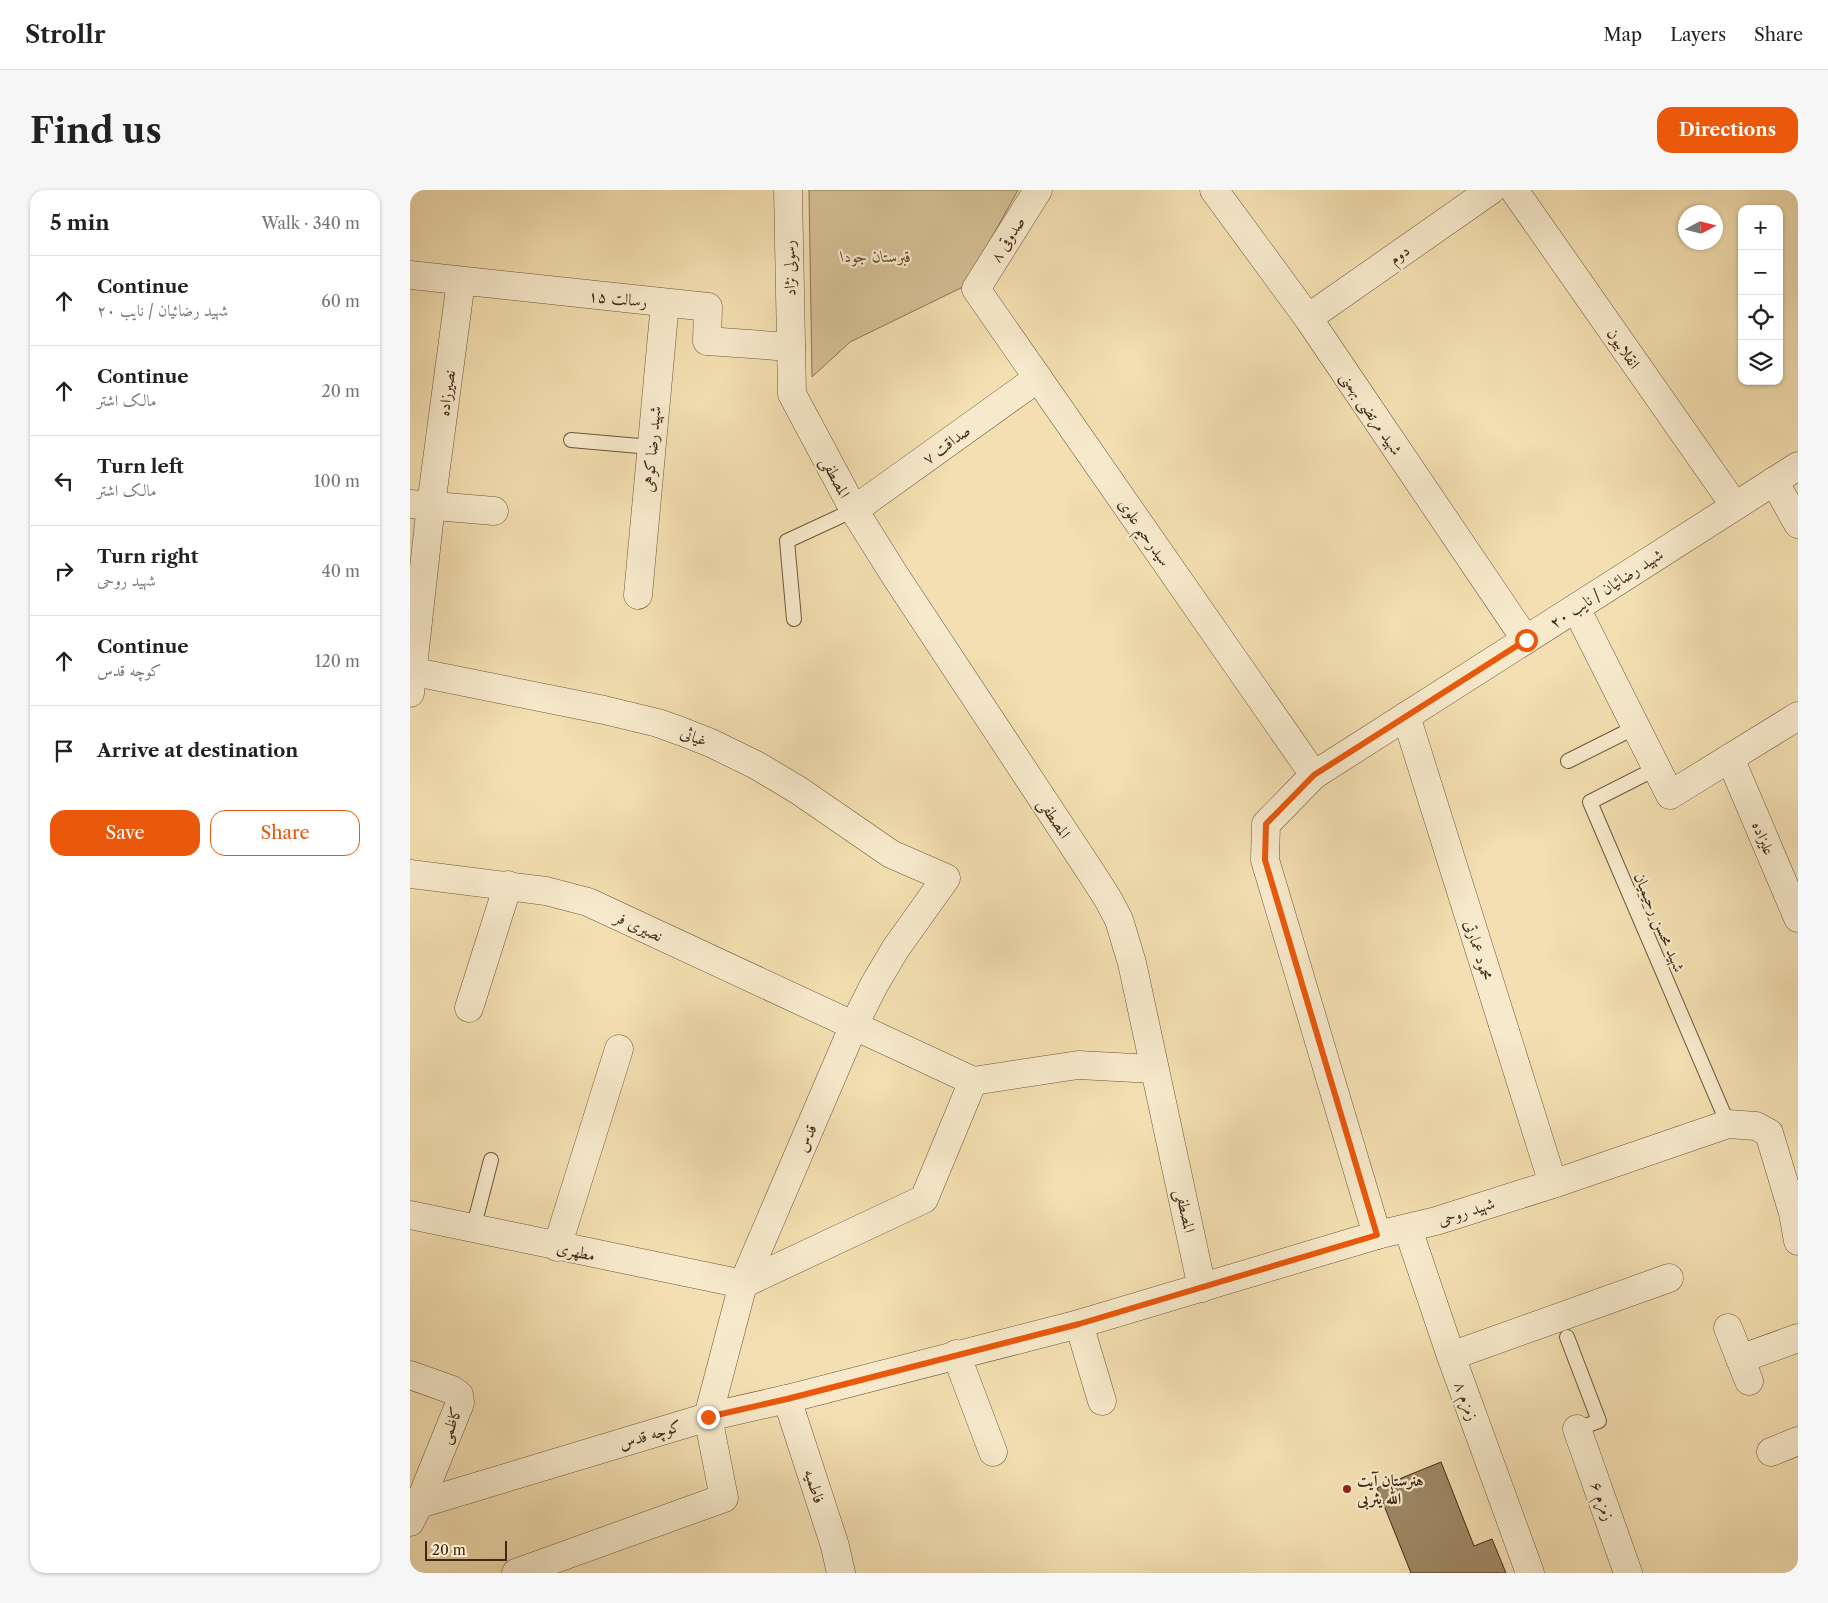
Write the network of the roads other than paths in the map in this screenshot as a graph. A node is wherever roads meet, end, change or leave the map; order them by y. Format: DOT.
graph roads {
  1 [pos="788,190"];
  2 [pos="1038,190"];
  3 [pos="1214,190"];
  4 [pos="1491,190"];
  5 [pos="1514,190"];
  6 [pos="410,275"];
  7 [pos="461,281"];
  8 [pos="976,289"];
  9 [pos="665,303"];
  10 [pos="1308,318"];
  11 [pos="791,347"];
  12 [pos="1038,378"];
  13 [pos="792,394"];
  14 [pos="571,440"];
  15 [pos="651,446"];
  16 [pos="1798,466"];
  17 [pos="1774,481"];
  18 [pos="420,504"];
  19 [pos="1735,506"];
  20 [pos="854,510"];
  21 [pos="494,511"];
  22 [pos="1798,524"];
  23 [pos="638,595"];
  24 [pos="1576,608"];
  25 [pos="794,619"];
  26 [pos="1526,640"];
  27 [pos="411,678"];
  28 [pos="1406,716"];
  29 [pos="1798,716"];
  30 [pos="1636,727"];
  31 [pos="1730,758"];
  32 [pos="1568,761"];
  33 [pos="1657,768"];
  34 [pos="1314,775"];
  35 [pos="410,874"];
  36 [pos="946,878"];
  37 [pos="508,885"];
  38 [pos="1798,918"];
  39 [pos="468,1008"];
  40 [pos="854,1025"];
  41 [pos="619,1049"];
  42 [pos="1154,1070"];
  43 [pos="973,1080"];
  44 [pos="1728,1124"];
  45 [pos="491,1160"];
  46 [pos="1553,1184"];
  47 [pos="1796,1212"];
  48 [pos="410,1215"];
  49 [pos="473,1229"];
  50 [pos="1408,1229"];
  51 [pos="1377,1235"];
  52 [pos="1798,1242"];
  53 [pos="557,1247"];
  54 [pos="1669,1278"];
  55 [pos="743,1284"];
  56 [pos="1202,1288"];
  57 [pos="1079,1324"];
  58 [pos="1728,1328"];
  59 [pos="1567,1337"];
  60 [pos="1798,1338"];
  61 [pos="956,1354"];
  62 [pos="1450,1356"];
  63 [pos="410,1376"];
  64 [pos="787,1399"];
  65 [pos="1102,1401"];
  66 [pos="708,1417"];
  67 [pos="1577,1429"];
  68 [pos="1798,1442"];
  69 [pos="993,1452"];
  70 [pos="1770,1452"];
  71 [pos="415,1513"];
  72 [pos="516,1573"];
  73 [pos="840,1573"];
  74 [pos="1530,1573"];
  75 [pos="1628,1573"];
  1 -- 11 [label="street, رسولی نژاد"];
  2 -- 8 [label="street, صدوقی ۸"];
  3 -- 10 [label="street, شهید مرتضی بهمنی"];
  4 -- 10 [label="street, دوم"];
  5 -- 19 [label="street, انقلابیون"];
  6 -- 7 [label="street, رسالت ۱۵"];
  7 -- 9 [label="street, رسالت ۱۵"];
  7 -- 18 [label="street, نصیرزاده"];
  8 -- 12 [label="street, سیدرحیم علوی"];
  9 -- 11 [label="street, رسالت ۱۵"];
  9 -- 15 [label="street, شهید رضا کوهی"];
  10 -- 26 [label="street, شهید مرتضی بهمنی"];
  11 -- 13 [label="street, رسولی نژاد"];
  12 -- 20 [label="street, صداقت ۷"];
  12 -- 34 [label="street, سیدرحیم علوی"];
  13 -- 20 [label="street, المصطفی"];
  14 -- 15 [label="lane"];
  15 -- 23 [label="street, شهید رضا کوهی"];
  16 -- 17 [label="street, شهید رضائیان / نایب ۲۰"];
  17 -- 19 [label="street, شهید رضائیان / نایب ۲۰"];
  17 -- 22 [label="street"];
  18 -- 21 [label="street"];
  18 -- 27 [label="street, نصیرزاده"];
  19 -- 24 [label="street, شهید رضائیان / نایب ۲۰"];
  20 -- 25 [label="lane"];
  20 -- 42 [label="street, المصطفی"];
  24 -- 26 [label="street, شهید رضائیان / نایب ۲۰"];
  24 -- 30 [label="street"];
  26 -- 28 [label="street, شهید رضائیان / نایب ۲۰"];
  27 -- 36 [label="street, غیاثی"];
  28 -- 34 [label="street, شهید رضائیان / نایب ۲۰"];
  28 -- 46 [label="street, محمود عمارتی"];
  29 -- 31 [label="street"];
  30 -- 32 [label="lane"];
  30 -- 33 [label="street"];
  31 -- 33 [label="street"];
  31 -- 38 [label="street, علیزاده"];
  33 -- 44 [label="lane, شهید محسن رحیمیان"];
  34 -- 51 [label="street, شهید رضائیان / نایب ۲۰"];
  35 -- 37 [label="street, نصیری فر"];
  36 -- 40 [label="street, قدس"];
  37 -- 39 [label="street"];
  37 -- 40 [label="street, نصیری فر"];
  40 -- 43 [label="street, نصیری فر"];
  40 -- 55 [label="street, قدس"];
  41 -- 53 [label="street"];
  42 -- 43 [label="street"];
  42 -- 56 [label="street, المصطفی"];
  43 -- 55 [label="street"];
  44 -- 46 [label="street, شهید روحی"];
  44 -- 47 [label="street"];
  45 -- 49 [label="lane"];
  46 -- 50 [label="street, شهید روحی"];
  47 -- 52 [label="street"];
  48 -- 49 [label="street, مطهری"];
  49 -- 53 [label="street, مطهری"];
  50 -- 51 [label="street, شهید روحی"];
  50 -- 62 [label="street, زمزم ۸"];
  51 -- 56 [label="street, شهید روحی"];
  53 -- 55 [label="street, مطهری"];
  54 -- 62 [label="street"];
  55 -- 66 [label="street, قدس"];
  56 -- 57 [label="street, کوچه قدس"];
  57 -- 61 [label="street, کوچه قدس"];
  57 -- 65 [label="street"];
  58 -- 60 [label="street"];
  59 -- 67 [label="lane"];
  61 -- 64 [label="street, کوچه قدس"];
  61 -- 69 [label="street"];
  62 -- 74 [label="street, زمزم ۸"];
  63 -- 71 [label="street, کاظمی"];
  64 -- 66 [label="street, کوچه قدس"];
  64 -- 73 [label="street, فاطمیه"];
  66 -- 71 [label="street, کوچه قدس"];
  66 -- 72 [label="street"];
  67 -- 75 [label="street, زمزم ۶"];
  68 -- 70 [label="street"];
}
